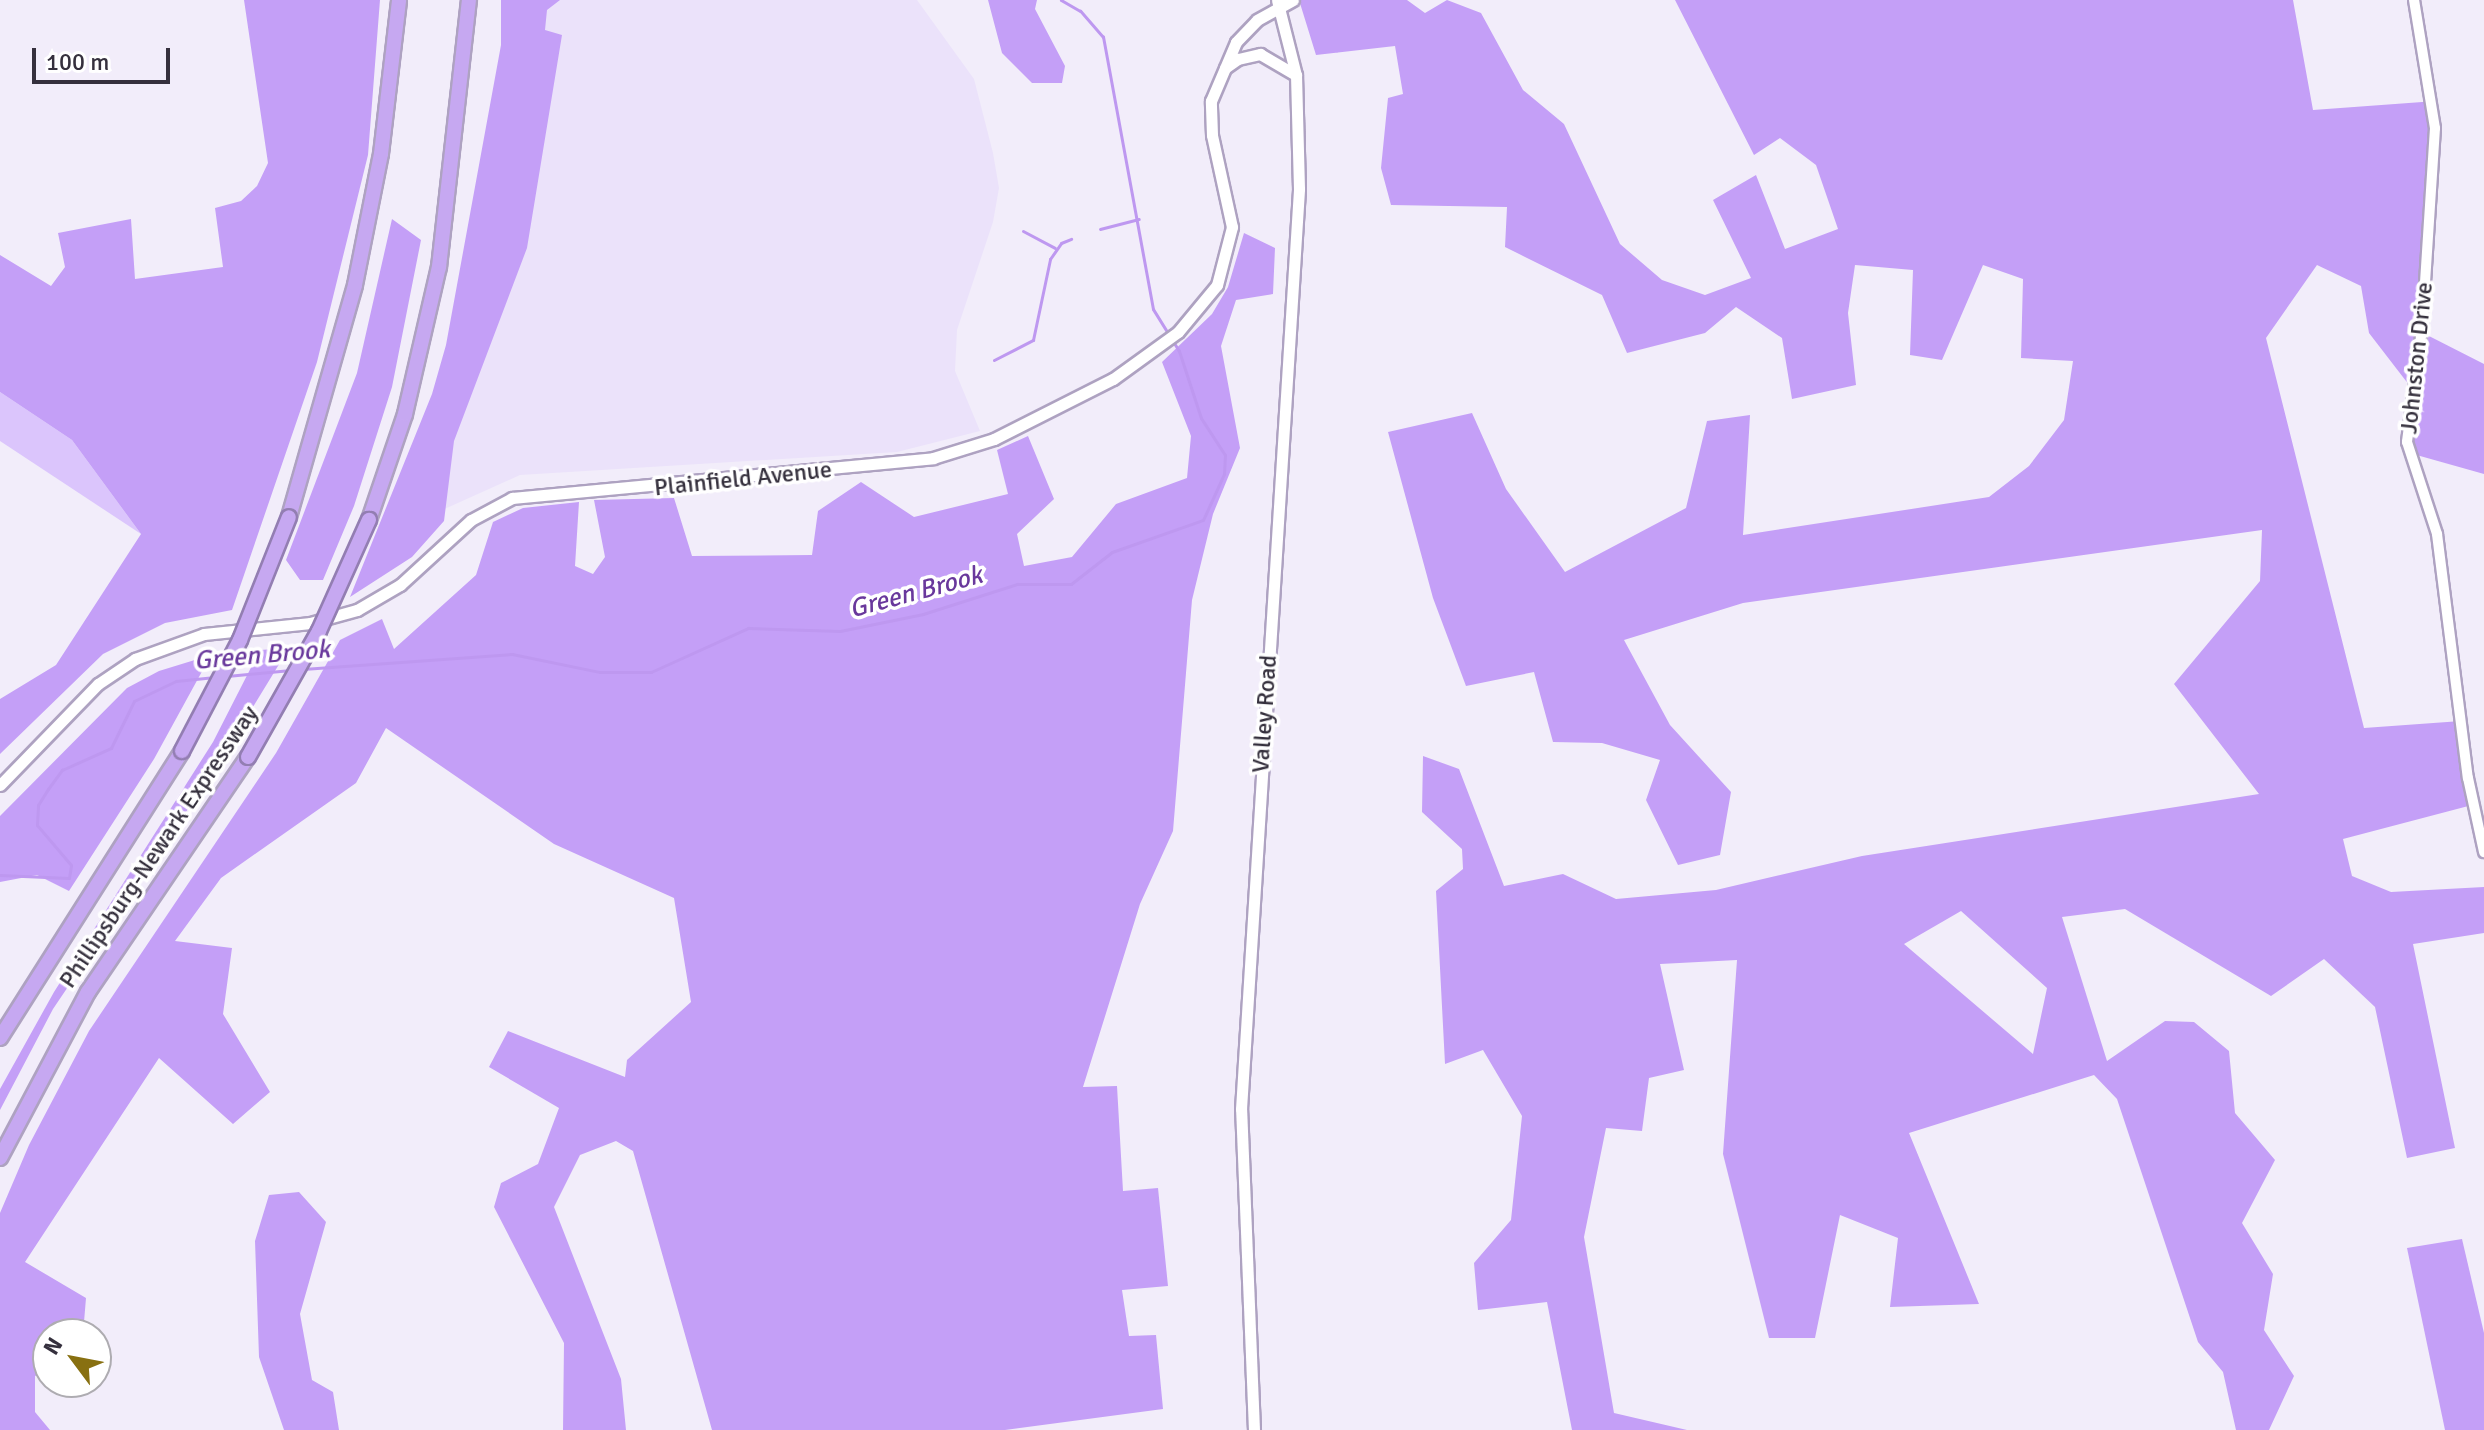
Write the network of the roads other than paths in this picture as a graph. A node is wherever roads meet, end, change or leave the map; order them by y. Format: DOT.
graph roads {
  1 [pos="399,0"];
  2 [pos="469,0"];
  3 [pos="1293,0"];
  4 [pos="2414,0"];
  5 [pos="1278,3"];
  6 [pos="1221,71"];
  7 [pos="1296,75"];
  8 [pos="0,785"];
  9 [pos="2484,852"];
  10 [pos="0,1038"];
  11 [pos="0,1158"];
  12 [pos="1254,1430"];
  1 -- 10 [label="highway, Phillipsburg-Newark Expressway, bridge"];
  2 -- 11 [label="highway, Phillipsburg-Newark Expressway, bridge"];
  3 -- 5 [label="main road, Plainfield Avenue"];
  4 -- 9 [label="street, Johnston Drive"];
  5 -- 6 [label="main road, Plainfield Avenue"];
  5 -- 7 [label="main road, Valley Road"];
  6 -- 7 [label="main road"];
  6 -- 8 [label="main road, Plainfield Avenue"];
  7 -- 12 [label="main road, Valley Road"];
}
